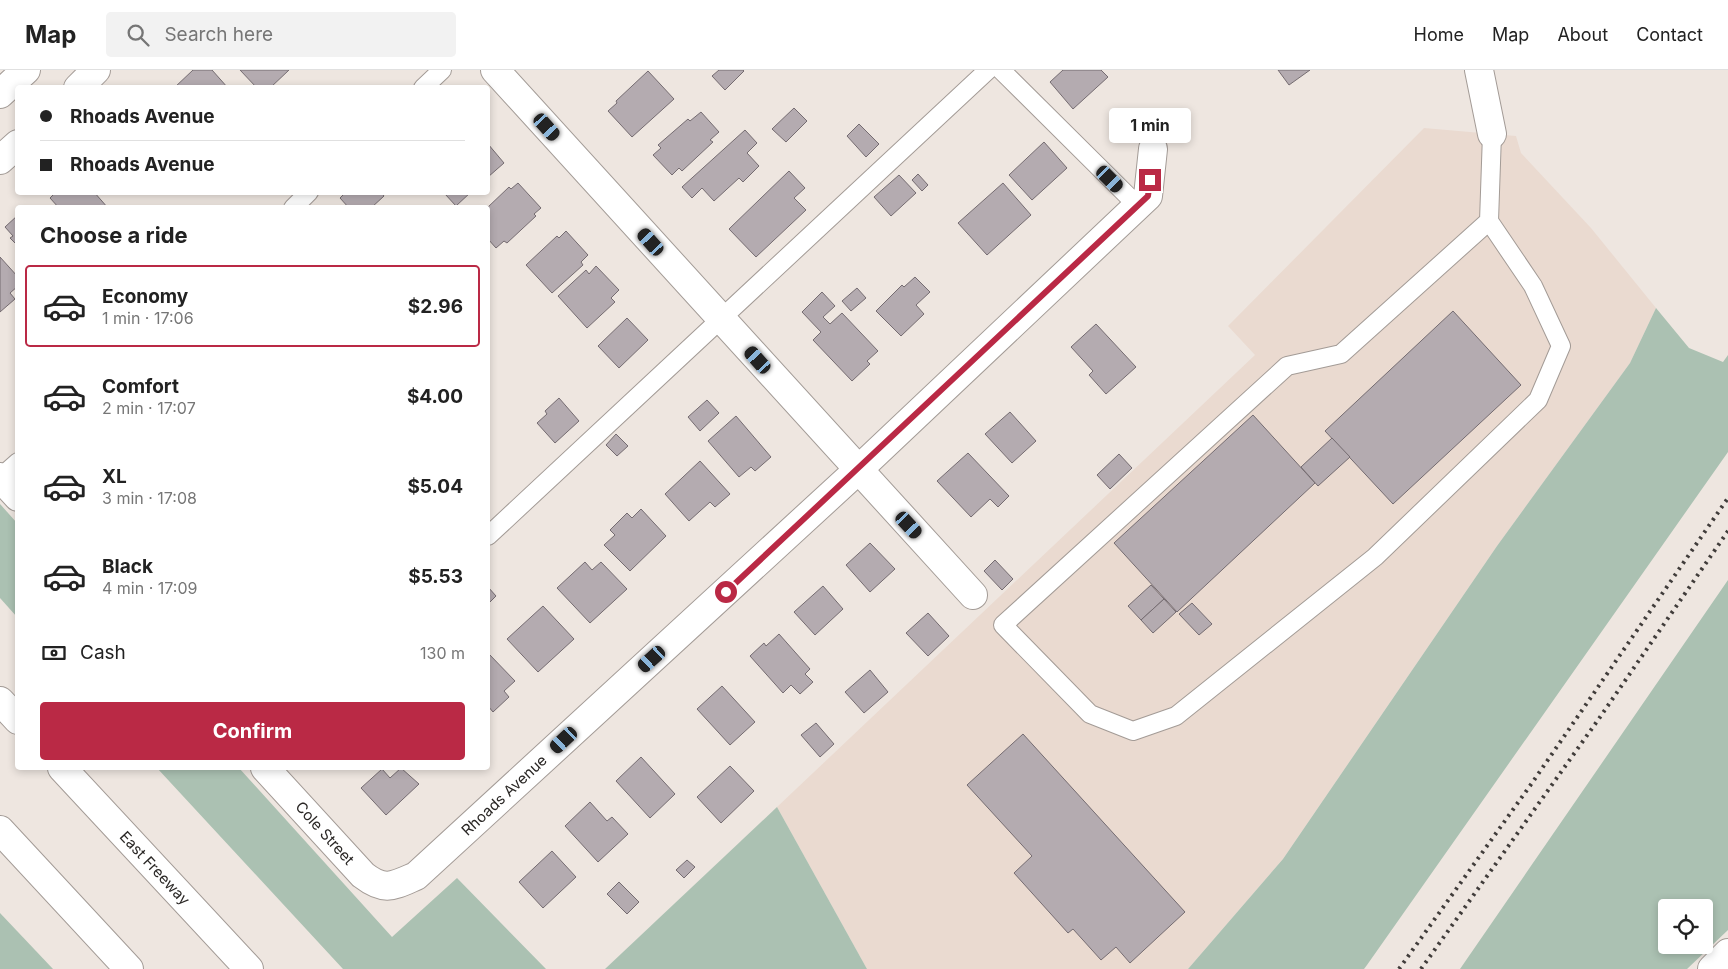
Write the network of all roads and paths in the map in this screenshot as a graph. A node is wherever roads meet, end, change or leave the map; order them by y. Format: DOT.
graph roads {
  1 [pos="26,70"];
  2 [pos="96,70"];
  3 [pos="442,70"];
  4 [pos="495,70"];
  5 [pos="988,70"];
  6 [pos="1001,70"];
  7 [pos="1479,70"];
  8 [pos="81,85"];
  9 [pos="426,85"];
  10 [pos="0,94"];
  11 [pos="1492,134"];
  12 [pos="15,147"];
  13 [pos="1152,149"];
  14 [pos="0,160"];
  15 [pos="306,195"];
  16 [pos="296,205"];
  17 [pos="1138,206"];
  18 [pos="1488,221"];
  19 [pos="721,319"];
  20 [pos="15,465"];
  21 [pos="858,470"];
  22 [pos="0,478"];
  23 [pos="15,494"];
  24 [pos="491,527"];
  25 [pos="973,595"];
  26 [pos="0,701"];
  27 [pos="15,717"];
  28 [pos="64,770"];
  29 [pos="267,770"];
  30 [pos="0,830"];
  31 [pos="391,887"];
  32 [pos="1728,953"];
  33 [pos="129,969"];
  34 [pos="249,969"];
  35 [pos="1712,969"];
  1 -- 10 [label="main road"];
  2 -- 8 [label="main road"];
  3 -- 9 [label="lane"];
  4 -- 19 [label="main road"];
  5 -- 19 [label="lane"];
  6 -- 17 [label="lane"];
  7 -- 11 [label="main road"];
  11 -- 18 [label="lane"];
  12 -- 14 [label="main road"];
  13 -- 17 [label="main road, Rhoads Avenue"];
  15 -- 16 [label="lane"];
  17 -- 21 [label="main road, Rhoads Avenue"];
  18 -- 18 [label="lane"];
  19 -- 21 [label="main road"];
  19 -- 24 [label="lane"];
  20 -- 22 [label="lane"];
  21 -- 25 [label="main road"];
  21 -- 31 [label="main road, Rhoads Avenue"];
  22 -- 23 [label="main road"];
  26 -- 27 [label="main road"];
  28 -- 34 [label="main road, East Freeway"];
  29 -- 31 [label="main road, Cole Street"];
  30 -- 33 [label="main road"];
  32 -- 35 [label="main road"];
}
